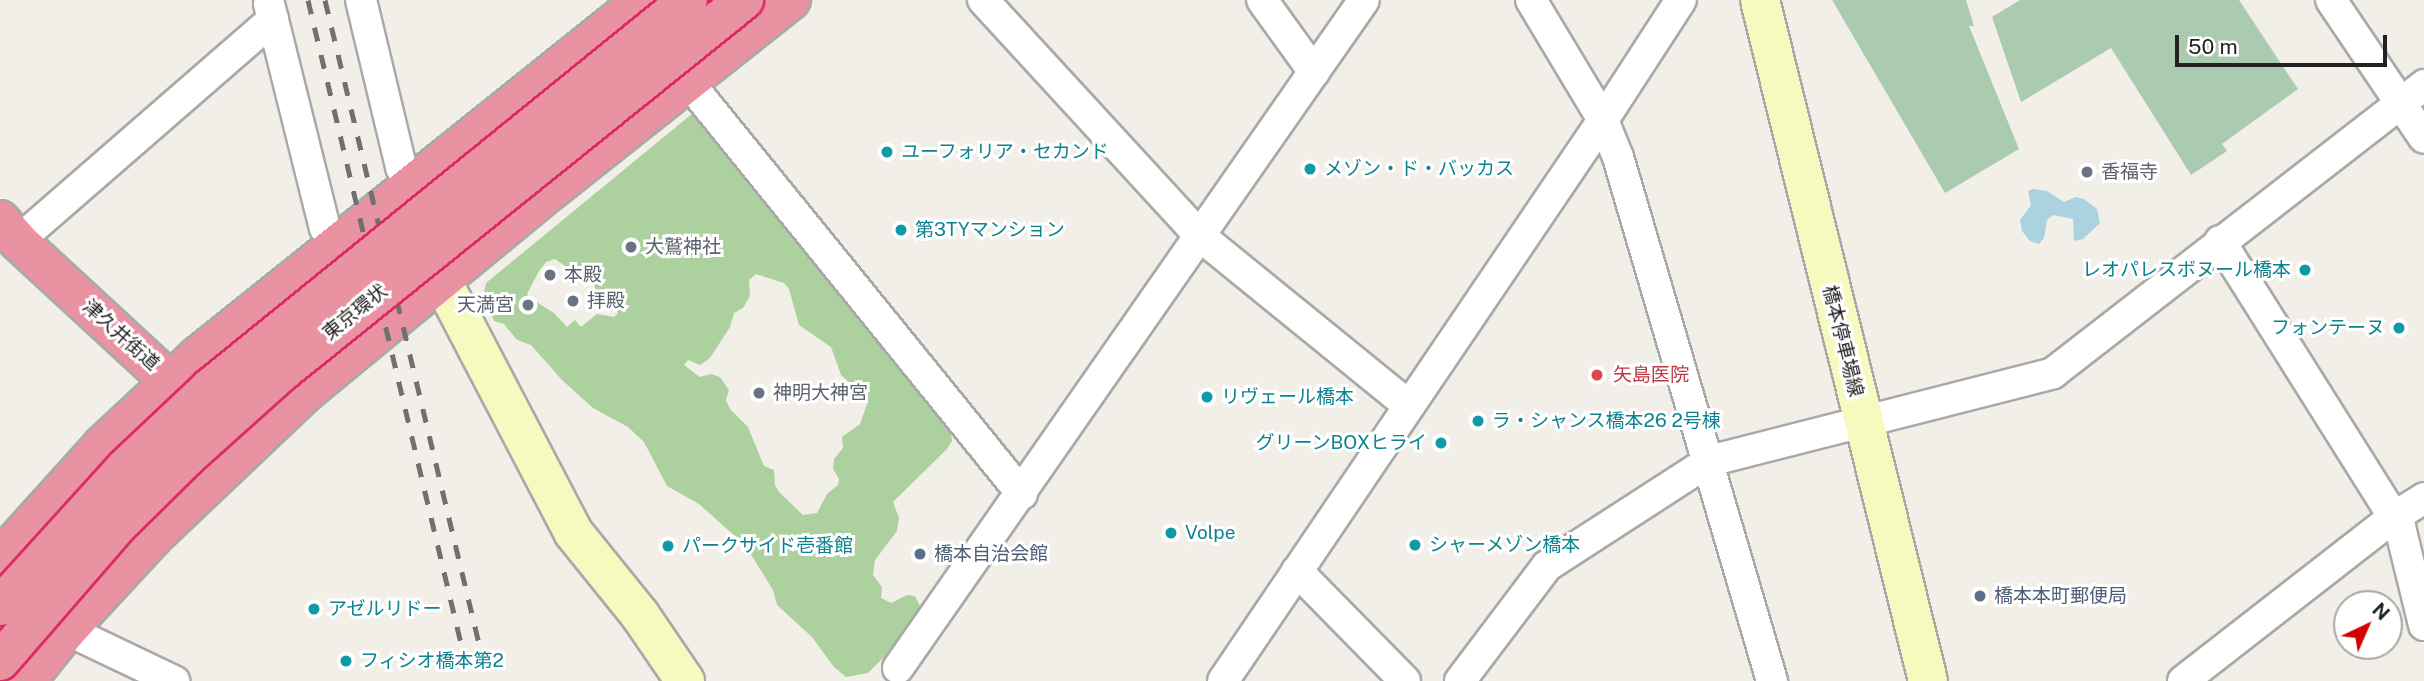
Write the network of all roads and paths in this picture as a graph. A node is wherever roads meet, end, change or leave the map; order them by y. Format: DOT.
graph roads {
  1 [pos="361,0"];
  2 [pos="688,0"];
  3 [pos="744,0"];
  4 [pos="791,0"];
  5 [pos="983,0"];
  6 [pos="1262,0"];
  7 [pos="1364,0"];
  8 [pos="1531,0"];
  9 [pos="1681,0"];
  10 [pos="1760,0"];
  11 [pos="2331,0"];
  12 [pos="634,3"];
  13 [pos="270,9"];
  14 [pos="1314,72"];
  15 [pos="689,83"];
  16 [pos="2413,94"];
  17 [pos="1603,120"];
  18 [pos="491,121"];
  19 [pos="2424,138"];
  20 [pos="410,186"];
  21 [pos="551,190"];
  22 [pos="9,231"];
  23 [pos="1200,236"];
  24 [pos="2220,241"];
  25 [pos="335,244"];
  26 [pos="442,281"];
  27 [pos="170,381"];
  28 [pos="1409,406"];
  29 [pos="1863,420"];
  30 [pos="241,451"];
  31 [pos="1709,461"];
  32 [pos="1022,494"];
  33 [pos="2424,498"];
  34 [pos="2394,517"];
  35 [pos="0,559"];
  36 [pos="1297,572"];
  37 [pos="0,606"];
  38 [pos="2424,625"];
  39 [pos="67,630"];
  40 [pos="0,661"];
  41 [pos="898,668"];
  42 [pos="26,681"];
  43 [pos="174,681"];
  44 [pos="685,681"];
  45 [pos="1223,681"];
  46 [pos="1405,681"];
  47 [pos="1461,681"];
  48 [pos="1772,681"];
  49 [pos="1928,681"];
  50 [pos="2183,681"];
  1 -- 20 [label="street"];
  2 -- 37 [label="highway, 東京環状, bridge"];
  3 -- 40 [label="highway, 東京環状, bridge"];
  4 -- 15 [label="highway"];
  5 -- 23 [label="street"];
  6 -- 14 [label="street"];
  7 -- 14 [label="street"];
  8 -- 17 [label="street"];
  9 -- 17 [label="street"];
  10 -- 29 [label="main road, 橋本停車場線"];
  11 -- 16 [label="street"];
  12 -- 18 [label="highway"];
  13 -- 22 [label="street"];
  13 -- 25 [label="street"];
  14 -- 23 [label="street"];
  15 -- 21 [label="highway"];
  15 -- 32 [label="street"];
  16 -- 19 [label="street"];
  16 -- 24 [label="street"];
  17 -- 28 [label="street"];
  17 -- 31 [label="street"];
  18 -- 20 [label="highway"];
  18 -- 21 [label="highway"];
  20 -- 25 [label="highway"];
  21 -- 26 [label="highway"];
  22 -- 27 [label="highway, 津久井街道"];
  23 -- 28 [label="street"];
  23 -- 32 [label="street"];
  24 -- 29 [label="street"];
  24 -- 34 [label="street"];
  25 -- 27 [label="highway"];
  26 -- 30 [label="highway"];
  26 -- 44 [label="main road"];
  27 -- 30 [label="highway, 津久井街道"];
  27 -- 35 [label="highway"];
  28 -- 36 [label="street"];
  29 -- 31 [label="street"];
  29 -- 49 [label="main road, 橋本停車場線"];
  30 -- 39 [label="highway"];
  31 -- 47 [label="street"];
  31 -- 48 [label="street"];
  32 -- 41 [label="street"];
  33 -- 34 [label="street"];
  34 -- 38 [label="street"];
  34 -- 50 [label="street"];
  36 -- 45 [label="street"];
  36 -- 46 [label="street"];
  39 -- 42 [label="highway"];
  39 -- 43 [label="street"];
}
